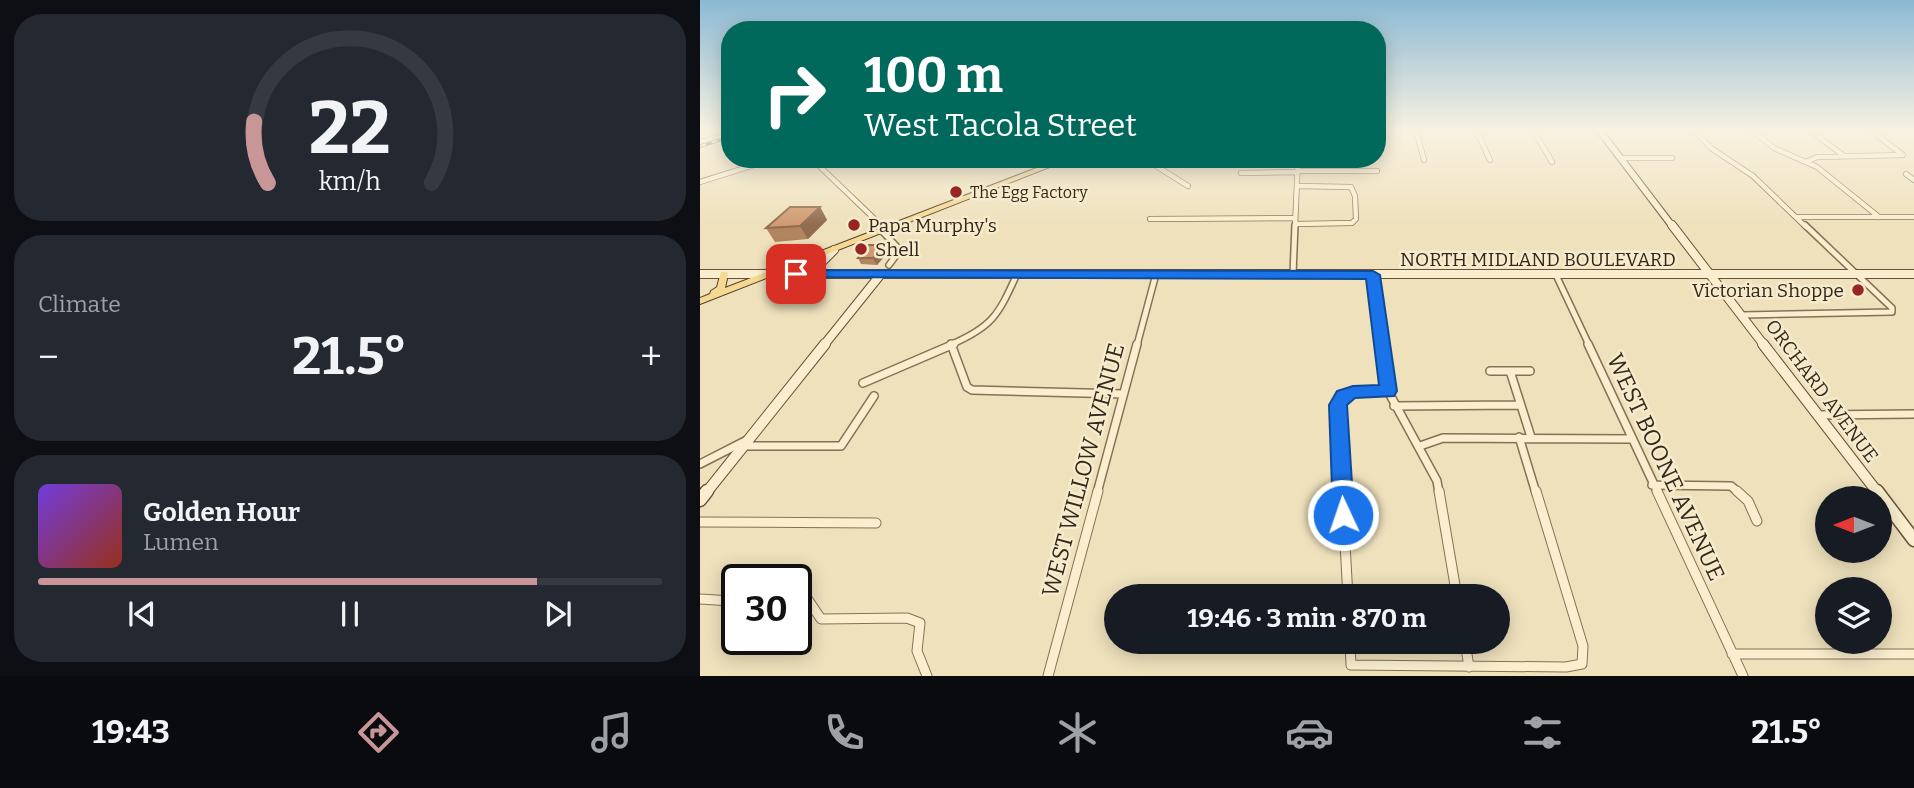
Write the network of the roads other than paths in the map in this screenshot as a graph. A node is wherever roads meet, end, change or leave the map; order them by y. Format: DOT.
graph roads {
  1 [pos="1623,162"];
  2 [pos="1732,162"];
  3 [pos="1806,162"];
  4 [pos="744,168"];
  5 [pos="822,168"];
  6 [pos="1044,168"];
  7 [pos="1159,168"];
  8 [pos="1297,168"];
  9 [pos="1377,171"];
  10 [pos="1297,172"];
  11 [pos="1241,173"];
  12 [pos="1906,174"];
  13 [pos="1914,180"];
  14 [pos="700,182"];
  15 [pos="1297,186"];
  16 [pos="1188,187"];
  17 [pos="1796,217"];
  18 [pos="1879,217"];
  19 [pos="1914,217"];
  20 [pos="1150,219"];
  21 [pos="1295,221"];
  22 [pos="882,231"];
  23 [pos="834,250"];
  24 [pos="889,265"];
  25 [pos="700,274"];
  26 [pos="724,274"];
  27 [pos="770,274"];
  28 [pos="821,274"];
  29 [pos="881,274"];
  30 [pos="1017,274"];
  31 [pos="1156,274"];
  32 [pos="1293,274"];
  33 [pos="1856,274"];
  34 [pos="1914,274"];
  35 [pos="1373,275"];
  36 [pos="1556,275"];
  37 [pos="1712,275"];
  38 [pos="704,299"];
  39 [pos="1742,315"];
  40 [pos="951,344"];
  41 [pos="1490,371"];
  42 [pos="1510,371"];
  43 [pos="1530,371"];
  44 [pos="863,383"];
  45 [pos="1388,391"];
  46 [pos="1123,394"];
  47 [pos="874,396"];
  48 [pos="1520,405"];
  49 [pos="1394,406"];
  50 [pos="1914,414"];
  51 [pos="1819,415"];
  52 [pos="1531,436"];
  53 [pos="1519,437"];
  54 [pos="1631,439"];
  55 [pos="746,443"];
  56 [pos="1420,446"];
  57 [pos="700,464"];
  58 [pos="1652,485"];
  59 [pos="700,500"];
  60 [pos="1757,521"];
  61 [pos="700,523"];
  62 [pos="876,523"];
  63 [pos="1914,540"];
  64 [pos="1347,584"];
  65 [pos="1455,584"];
  66 [pos="700,599"];
  67 [pos="721,600"];
  68 [pos="812,612"];
  69 [pos="1351,654"];
  70 [pos="1467,654"];
  71 [pos="1732,654"];
  72 [pos="1914,654"];
  73 [pos="1469,667"];
  74 [pos="928,676"];
  75 [pos="1048,676"];
  76 [pos="1742,676"];
  1 -- 37 [label="main road, ORCHARD AVENUE"];
  2 -- 17 [label="street"];
  3 -- 18 [label="street"];
  4 -- 14 [label="street"];
  5 -- 22 [label="street"];
  6 -- 22 [label="main road"];
  7 -- 16 [label="street"];
  8 -- 10 [label="street"];
  9 -- 10 [label="street"];
  10 -- 11 [label="street"];
  10 -- 15 [label="street"];
  12 -- 13 [label="street"];
  15 -- 21 [label="street"];
  15 -- 21 [label="street"];
  17 -- 18 [label="street"];
  17 -- 33 [label="street"];
  18 -- 19 [label="street"];
  20 -- 21 [label="street"];
  21 -- 32 [label="street"];
  22 -- 23 [label="main road"];
  22 -- 24 [label="street"];
  23 -- 27 [label="main road"];
  23 -- 28 [label="main road"];
  25 -- 26 [label="main road, NORTH MIDLAND BOULEVARD"];
  26 -- 27 [label="main road, NORTH MIDLAND BOULEVARD"];
  26 -- 38 [label="main road"];
  27 -- 28 [label="main road, NORTH MIDLAND BOULEVARD"];
  27 -- 38 [label="main road"];
  28 -- 29 [label="main road, NORTH MIDLAND BOULEVARD"];
  29 -- 30 [label="main road, NORTH MIDLAND BOULEVARD"];
  29 -- 55 [label="main road"];
  30 -- 31 [label="main road, NORTH MIDLAND BOULEVARD"];
  30 -- 40 [label="street"];
  31 -- 32 [label="main road, NORTH MIDLAND BOULEVARD"];
  31 -- 46 [label="street, WEST WILLOW AVENUE"];
  32 -- 35 [label="main road, NORTH MIDLAND BOULEVARD"];
  33 -- 34 [label="main road, NORTH MIDLAND BOULEVARD"];
  33 -- 37 [label="main road, NORTH MIDLAND BOULEVARD"];
  33 -- 39 [label="street"];
  35 -- 36 [label="main road, NORTH MIDLAND BOULEVARD"];
  35 -- 45 [label="street"];
  36 -- 37 [label="main road, NORTH MIDLAND BOULEVARD"];
  36 -- 54 [label="street, WEST BOONE AVENUE"];
  37 -- 39 [label="main road, ORCHARD AVENUE"];
  39 -- 51 [label="main road, ORCHARD AVENUE"];
  40 -- 44 [label="street"];
  40 -- 46 [label="street"];
  41 -- 42 [label="street"];
  42 -- 43 [label="street"];
  42 -- 48 [label="street"];
  45 -- 49 [label="street"];
  45 -- 64 [label="street"];
  46 -- 75 [label="street, WEST WILLOW AVENUE"];
  47 -- 55 [label="street"];
  48 -- 49 [label="street"];
  48 -- 52 [label="street"];
  49 -- 56 [label="street"];
  50 -- 51 [label="street"];
  51 -- 63 [label="main road, ORCHARD AVENUE"];
  52 -- 53 [label="street"];
  52 -- 54 [label="street"];
  53 -- 56 [label="street"];
  53 -- 73 [label="street"];
  54 -- 58 [label="street, WEST BOONE AVENUE"];
  55 -- 57 [label="street"];
  55 -- 59 [label="main road"];
  56 -- 65 [label="street"];
  58 -- 60 [label="street"];
  58 -- 71 [label="street, WEST BOONE AVENUE"];
  61 -- 62 [label="street"];
  66 -- 67 [label="street"];
  68 -- 74 [label="street"];
  69 -- 73 [label="street"];
  70 -- 73 [label="street"];
  71 -- 72 [label="street"];
  71 -- 76 [label="street, WEST BOONE AVENUE"];
}
